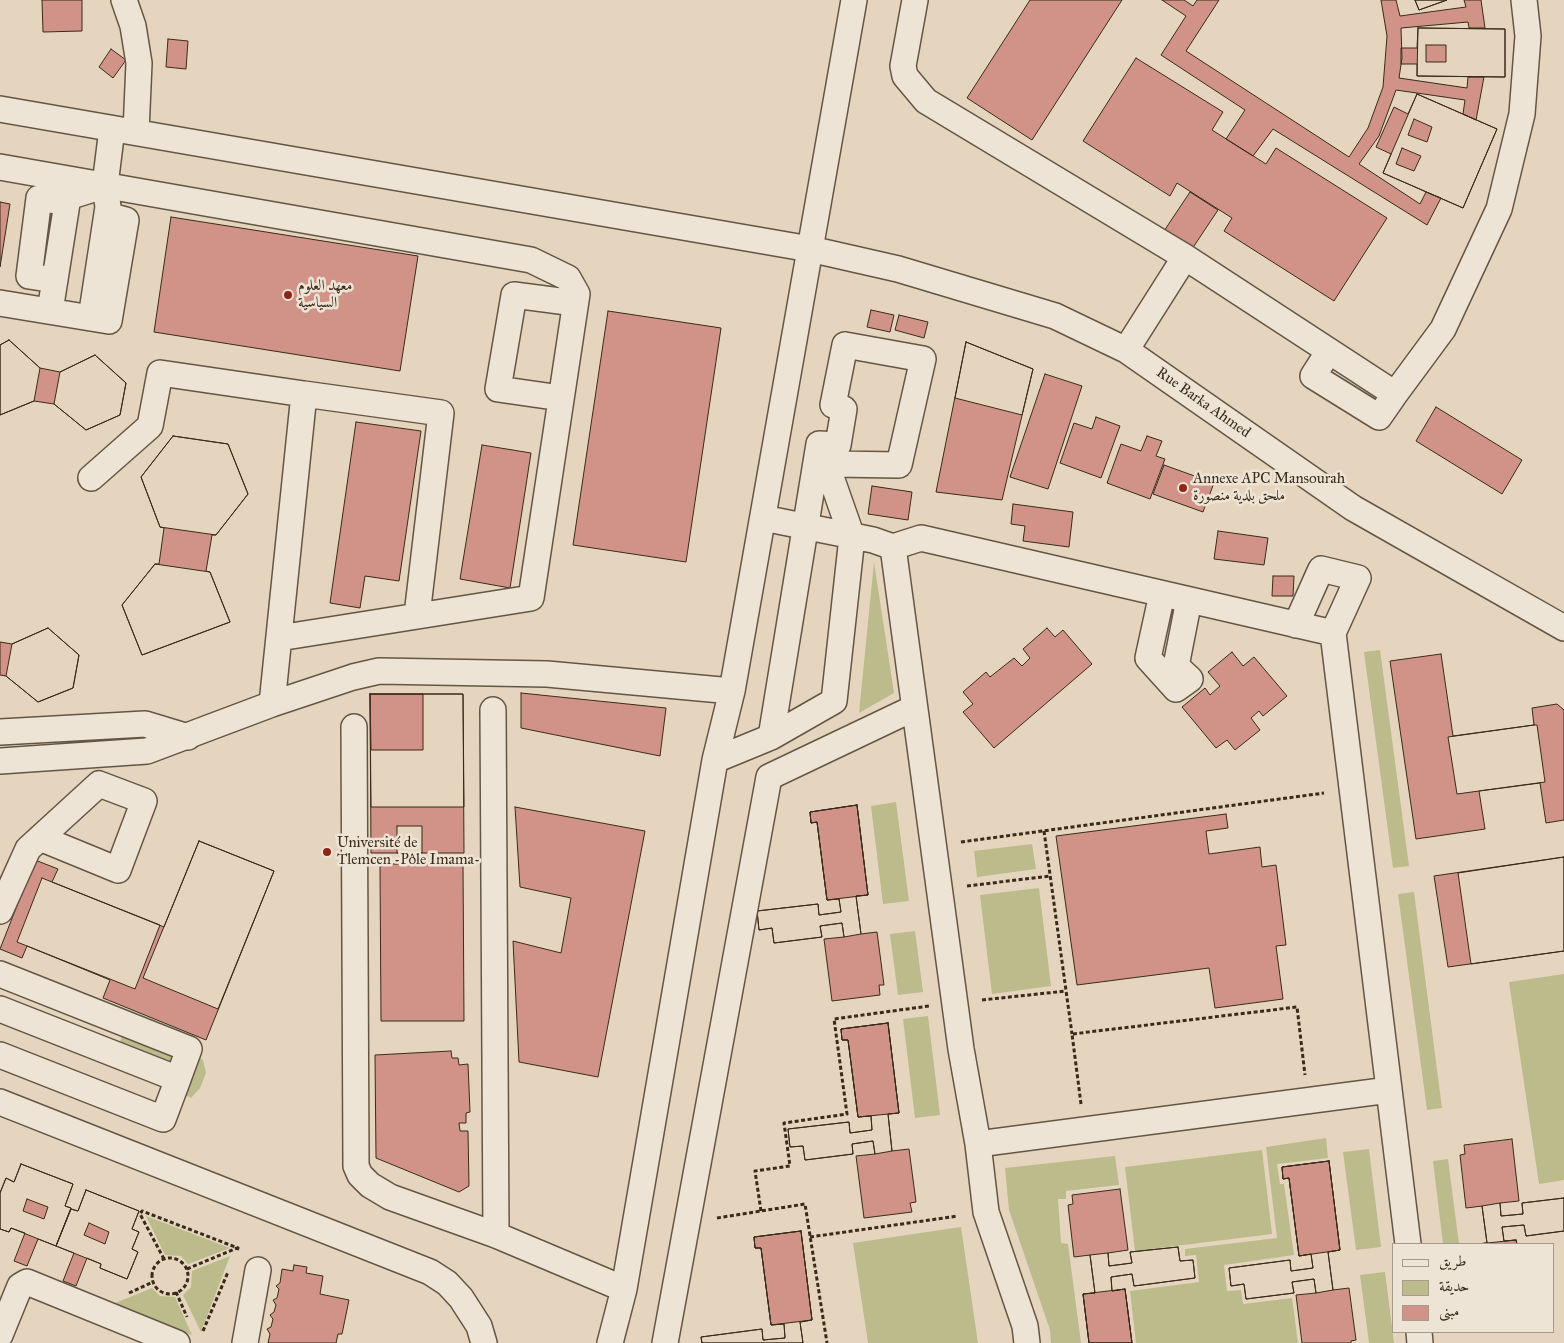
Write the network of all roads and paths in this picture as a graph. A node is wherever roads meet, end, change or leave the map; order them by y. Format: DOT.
graph roads {
  1 [pos="124,0"];
  2 [pos="854,0"];
  3 [pos="915,0"];
  4 [pos="1524,0"];
  5 [pos="0,109"];
  6 [pos="112,129"];
  7 [pos="136,132"];
  8 [pos="0,167"];
  9 [pos="105,185"];
  10 [pos="810,249"];
  11 [pos="1184,257"];
  12 [pos="0,303"];
  13 [pos="575,303"];
  14 [pos="50,311"];
  15 [pos="1126,350"];
  16 [pos="304,394"];
  17 [pos="561,398"];
  18 [pos="778,436"];
  19 [pos="820,444"];
  20 [pos="831,477"];
  21 [pos="91,478"];
  22 [pos="763,518"];
  23 [pos="807,528"];
  24 [pos="852,537"];
  25 [pos="893,547"];
  26 [pos="1162,594"];
  27 [pos="1189,600"];
  28 [pos="417,615"];
  29 [pos="1296,625"];
  30 [pos="1564,628"];
  31 [pos="1333,634"];
  32 [pos="279,638"];
  33 [pos="732,691"];
  34 [pos="272,704"];
  35 [pos="914,708"];
  36 [pos="493,710"];
  37 [pos="354,727"];
  38 [pos="0,732"];
  39 [pos="188,737"];
  40 [pos="771,737"];
  41 [pos="715,760"];
  42 [pos="0,761"];
  43 [pos="1352,789"];
  44 [pos="1044,831"];
  45 [pos="40,838"];
  46 [pos="934,846"];
  47 [pos="1050,876"];
  48 [pos="939,888"];
  49 [pos="0,911"];
  50 [pos="0,974"];
  51 [pos="1066,991"];
  52 [pos="955,1003"];
  53 [pos="0,1010"];
  54 [pos="1072,1034"];
  55 [pos="0,1055"];
  56 [pos="178,1079"];
  57 [pos="1389,1090"];
  58 [pos="1308,1100"];
  59 [pos="0,1102"];
  60 [pos="1084,1130"];
  61 [pos="978,1144"];
  62 [pos="761,1211"];
  63 [pos="986,1212"];
  64 [pos="687,1222"];
  65 [pos="496,1235"];
  66 [pos="810,1236"];
  67 [pos="1408,1243"];
  68 [pos="238,1248"];
  69 [pos="234,1256"];
  70 [pos="164,1259"];
  71 [pos="231,1265"];
  72 [pos="187,1269"];
  73 [pos="258,1270"];
  74 [pos="624,1289"];
  75 [pos="202,1333"];
  76 [pos="0,1334"];
  77 [pos="177,1343"];
  78 [pos="245,1343"];
  79 [pos="484,1343"];
  80 [pos="610,1343"];
  81 [pos="665,1343"];
  82 [pos="827,1343"];
  83 [pos="1028,1343"];
  1 -- 7 [label="street"];
  2 -- 10 [label="street"];
  3 -- 11 [label="street"];
  4 -- 11 [label="street"];
  5 -- 6 [label="street, Rue Barka Ahmed"];
  6 -- 7 [label="street, Rue Barka Ahmed"];
  6 -- 9 [label="street"];
  7 -- 10 [label="street, Rue Barka Ahmed"];
  8 -- 9 [label="street"];
  9 -- 13 [label="street"];
  9 -- 14 [label="street"];
  9 -- 14 [label="street"];
  10 -- 15 [label="street, Rue Barka Ahmed"];
  10 -- 18 [label="street"];
  11 -- 15 [label="street"];
  12 -- 14 [label="street"];
  13 -- 17 [label="street"];
  13 -- 17 [label="street"];
  15 -- 30 [label="street, Rue Barka Ahmed"];
  16 -- 21 [label="street"];
  16 -- 28 [label="street"];
  16 -- 32 [label="street"];
  17 -- 28 [label="street"];
  18 -- 19 [label="street"];
  18 -- 22 [label="street"];
  19 -- 20 [label="street"];
  19 -- 20 [label="street"];
  19 -- 23 [label="street"];
  20 -- 24 [label="street"];
  22 -- 23 [label="street"];
  22 -- 33 [label="street"];
  23 -- 24 [label="street"];
  23 -- 40 [label="street"];
  24 -- 25 [label="street"];
  24 -- 40 [label="street"];
  25 -- 26 [label="street"];
  25 -- 35 [label="street"];
  26 -- 27 [label="street"];
  26 -- 27 [label="street"];
  27 -- 29 [label="street"];
  28 -- 32 [label="street"];
  29 -- 31 [label="street"];
  29 -- 31 [label="street"];
  31 -- 43 [label="street"];
  32 -- 34 [label="street"];
  33 -- 34 [label="street"];
  33 -- 41 [label="street"];
  34 -- 39 [label="street"];
  35 -- 46 [label="street"];
  35 -- 64 [label="street"];
  36 -- 65 [label="street"];
  37 -- 65 [label="street"];
  38 -- 39 [label="street"];
  39 -- 42 [label="street"];
  40 -- 41 [label="street"];
  41 -- 74 [label="street"];
  43 -- 44 [label="path"];
  43 -- 57 [label="street"];
  44 -- 46 [label="path"];
  44 -- 47 [label="path"];
  45 -- 49 [label="street"];
  46 -- 48 [label="street"];
  47 -- 48 [label="path"];
  47 -- 51 [label="path"];
  48 -- 52 [label="street"];
  50 -- 56 [label="street"];
  51 -- 52 [label="path"];
  51 -- 54 [label="path"];
  52 -- 61 [label="street"];
  52 -- 62 [label="path"];
  53 -- 56 [label="street"];
  54 -- 58 [label="path"];
  54 -- 60 [label="path"];
  55 -- 56 [label="street"];
  57 -- 58 [label="street"];
  57 -- 67 [label="street"];
  58 -- 60 [label="street"];
  59 -- 79 [label="street"];
  60 -- 61 [label="street"];
  61 -- 63 [label="street"];
  62 -- 64 [label="path"];
  62 -- 66 [label="path"];
  63 -- 66 [label="path"];
  63 -- 83 [label="street"];
  64 -- 81 [label="street"];
  65 -- 74 [label="street"];
  66 -- 82 [label="path"];
  68 -- 69 [label="path"];
  68 -- 70 [label="path"];
  68 -- 72 [label="path"];
  68 -- 73 [label="path"];
  70 -- 72 [label="path"];
  70 -- 72 [label="path"];
  71 -- 75 [label="path"];
  73 -- 78 [label="street"];
  74 -- 80 [label="street"];
  76 -- 77 [label="street"];
}
